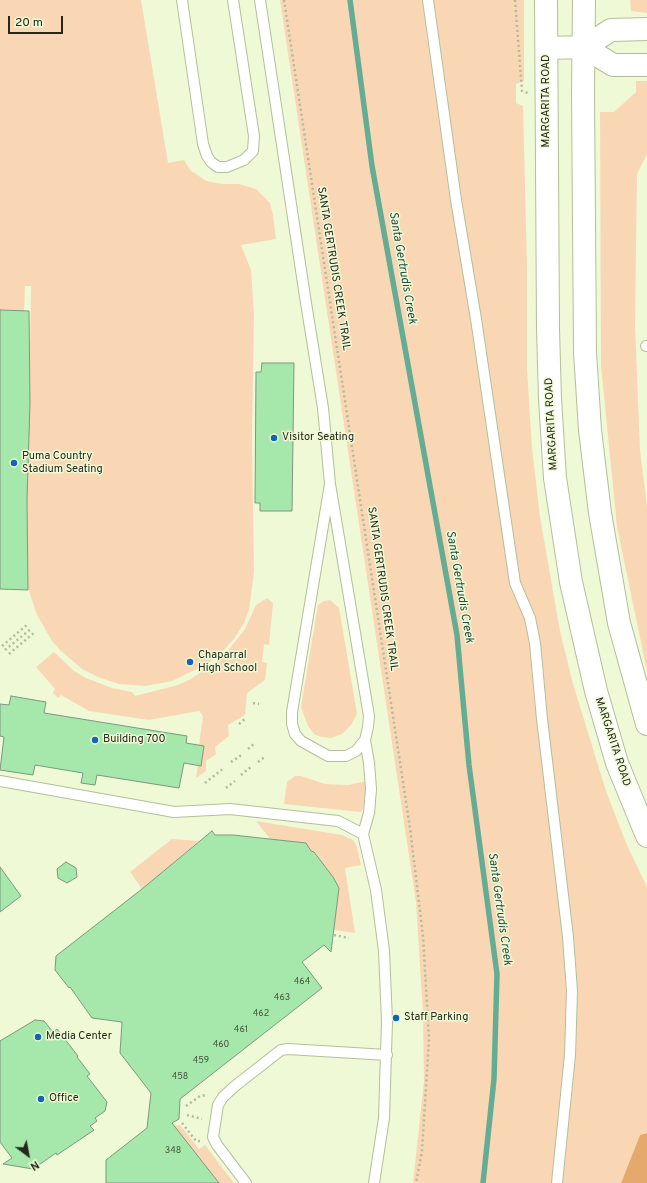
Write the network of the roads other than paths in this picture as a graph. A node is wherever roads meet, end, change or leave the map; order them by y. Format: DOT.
graph roads {
  1 [pos="182,0"];
  2 [pos="233,0"];
  3 [pos="260,0"];
  4 [pos="428,0"];
  5 [pos="546,0"];
  6 [pos="584,0"];
  7 [pos="647,29"];
  8 [pos="584,47"];
  9 [pos="547,48"];
  10 [pos="647,65"];
  11 [pos="330,484"];
  12 [pos="647,724"];
  13 [pos="364,740"];
  14 [pos="0,781"];
  15 [pos="364,834"];
  16 [pos="647,836"];
  17 [pos="387,1055"];
  18 [pos="246,1183"];
  19 [pos="374,1183"];
  20 [pos="557,1183"];
  1 -- 2 [label="lane"];
  3 -- 11 [label="lane"];
  4 -- 20 [label="lane"];
  5 -- 9 [label="main road, MARGARITA ROAD"];
  6 -- 8 [label="main road"];
  7 -- 8 [label="main road"];
  8 -- 9 [label="main road"];
  8 -- 10 [label="main road"];
  8 -- 12 [label="main road"];
  9 -- 16 [label="main road, MARGARITA ROAD"];
  11 -- 13 [label="lane"];
  11 -- 13 [label="lane"];
  13 -- 15 [label="lane"];
  14 -- 15 [label="lane"];
  15 -- 17 [label="lane"];
  17 -- 18 [label="lane"];
  17 -- 19 [label="lane"];
}
